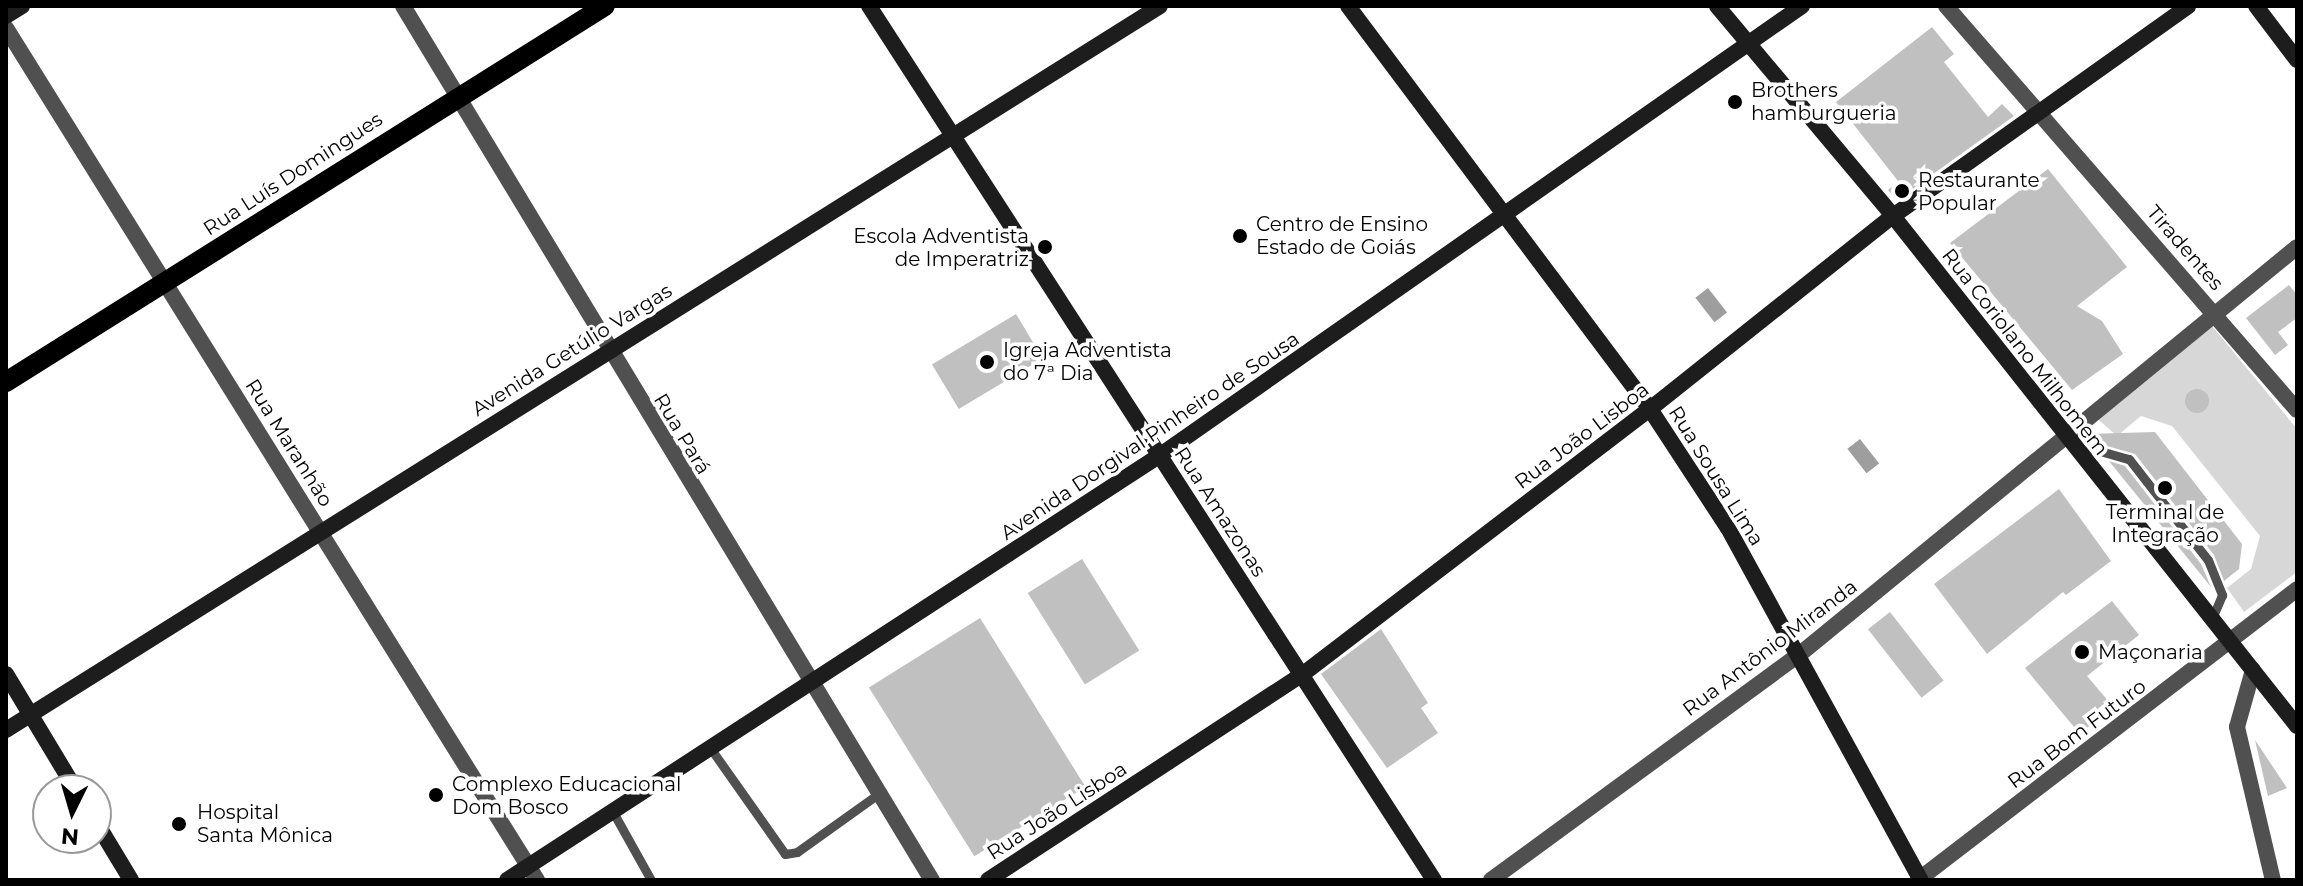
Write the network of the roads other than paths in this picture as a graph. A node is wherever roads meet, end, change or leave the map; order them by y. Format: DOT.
graph roads {
  1 [pos="22,6"];
  2 [pos="403,6"];
  3 [pos="605,6"];
  4 [pos="869,6"];
  5 [pos="1160,6"];
  6 [pos="1348,6"];
  7 [pos="1717,6"];
  8 [pos="1802,6"];
  9 [pos="1946,6"];
  10 [pos="2188,6"];
  11 [pos="2256,6"];
  12 [pos="6,16"];
  13 [pos="6,28"];
  14 [pos="1750,46"];
  15 [pos="2297,60"];
  16 [pos="456,97"];
  17 [pos="2041,114"];
  18 [pos="951,140"];
  19 [pos="1509,216"];
  20 [pos="1893,216"];
  21 [pos="2297,247"];
  22 [pos="166,284"];
  23 [pos="2215,312"];
  24 [pos="609,350"];
  25 [pos="6,382"];
  26 [pos="1650,409"];
  27 [pos="2297,410"];
  28 [pos="2065,436"];
  29 [pos="2078,453"];
  30 [pos="1159,456"];
  31 [pos="320,529"];
  32 [pos="2297,589"];
  33 [pos="2211,621"];
  34 [pos="2229,643"];
  35 [pos="1800,654"];
  36 [pos="2253,670"];
  37 [pos="6,674"];
  38 [pos="1303,674"];
  39 [pos="809,685"];
  40 [pos="31,715"];
  41 [pos="2297,726"];
  42 [pos="6,730"];
  43 [pos="711,749"];
  44 [pos="66,774"];
  45 [pos="878,794"];
  46 [pos="613,812"];
  47 [pos="112,849"];
  48 [pos="532,873"];
  49 [pos="131,880"];
  50 [pos="507,880"];
  51 [pos="651,880"];
  52 [pos="932,880"];
  53 [pos="988,880"];
  54 [pos="1434,880"];
  55 [pos="1491,880"];
  56 [pos="1920,880"];
  57 [pos="2273,880"];
  1 -- 12 [label="street"];
  2 -- 16 [label="street, Rua Pará"];
  3 -- 16 [label="main road, Rua Luís Domingues"];
  4 -- 18 [label="street, Rua Amazonas"];
  5 -- 18 [label="street, Avenida Getúlio Vargas"];
  6 -- 19 [label="street, Rua Sousa Lima"];
  7 -- 14 [label="street, Rua Coriolano Milhomem"];
  8 -- 14 [label="street, Avenida Dorgival Pinheiro de Sousa"];
  9 -- 17 [label="street, Tiradentes"];
  10 -- 17 [label="street, Rua João Lisboa"];
  11 -- 15 [label="street"];
  13 -- 22 [label="street, Rua Maranhão"];
  14 -- 19 [label="street, Avenida Dorgival Pinheiro de Sousa"];
  14 -- 20 [label="street, Rua Coriolano Milhomem"];
  16 -- 22 [label="main road, Rua Luís Domingues"];
  16 -- 24 [label="street, Rua Pará"];
  17 -- 20 [label="street, Rua João Lisboa"];
  17 -- 23 [label="street, Tiradentes"];
  18 -- 24 [label="street, Avenida Getúlio Vargas"];
  18 -- 30 [label="street, Rua Amazonas"];
  19 -- 26 [label="street, Rua Sousa Lima"];
  19 -- 30 [label="street, Avenida Dorgival Pinheiro de Sousa"];
  20 -- 26 [label="street, Rua João Lisboa"];
  20 -- 28 [label="street, Rua Coriolano Milhomem"];
  21 -- 23 [label="street, Rua Antônio Miranda"];
  22 -- 25 [label="main road, Rua Luís Domingues"];
  22 -- 31 [label="street, Rua Maranhão"];
  23 -- 27 [label="street, Tiradentes"];
  23 -- 28 [label="street, Rua Antônio Miranda"];
  24 -- 31 [label="street, Avenida Getúlio Vargas"];
  24 -- 39 [label="street, Rua Pará"];
  26 -- 35 [label="street, Rua Sousa Lima"];
  26 -- 38 [label="street, Rua João Lisboa"];
  28 -- 29 [label="street, Rua Coriolano Milhomem"];
  28 -- 35 [label="street, Rua Antônio Miranda"];
  29 -- 33 [label="street, Rua Coriolano Milhomem"];
  29 -- 33 [label="lane"];
  30 -- 38 [label="street, Rua Amazonas"];
  30 -- 39 [label="street, Avenida Dorgival Pinheiro de Sousa"];
  31 -- 40 [label="street, Avenida Getúlio Vargas"];
  31 -- 48 [label="street, Rua Maranhão"];
  32 -- 34 [label="street, Rua Bom Futuro"];
  33 -- 34 [label="street, Rua Coriolano Milhomem"];
  34 -- 36 [label="street, Rua Coriolano Milhomem"];
  34 -- 56 [label="street, Rua Bom Futuro"];
  35 -- 55 [label="street, Rua Antônio Miranda"];
  35 -- 56 [label="street, Rua Sousa Lima"];
  36 -- 41 [label="street, Rua Coriolano Milhomem"];
  36 -- 57 [label="street"];
  37 -- 40 [label="street"];
  38 -- 53 [label="street, Rua João Lisboa"];
  38 -- 54 [label="street, Rua Amazonas"];
  39 -- 43 [label="street, Avenida Dorgival Pinheiro de Sousa"];
  39 -- 45 [label="street, Rua Pará"];
  40 -- 42 [label="street, Avenida Getúlio Vargas"];
  40 -- 44 [label="street"];
  43 -- 45 [label="lane"];
  43 -- 46 [label="street, Avenida Dorgival Pinheiro de Sousa"];
  45 -- 52 [label="street, Rua Pará"];
  46 -- 48 [label="street, Avenida Dorgival Pinheiro de Sousa"];
  46 -- 51 [label="lane"];
  47 -- 49 [label="street"];
  48 -- 50 [label="street, Avenida Dorgival Pinheiro de Sousa"];
}
